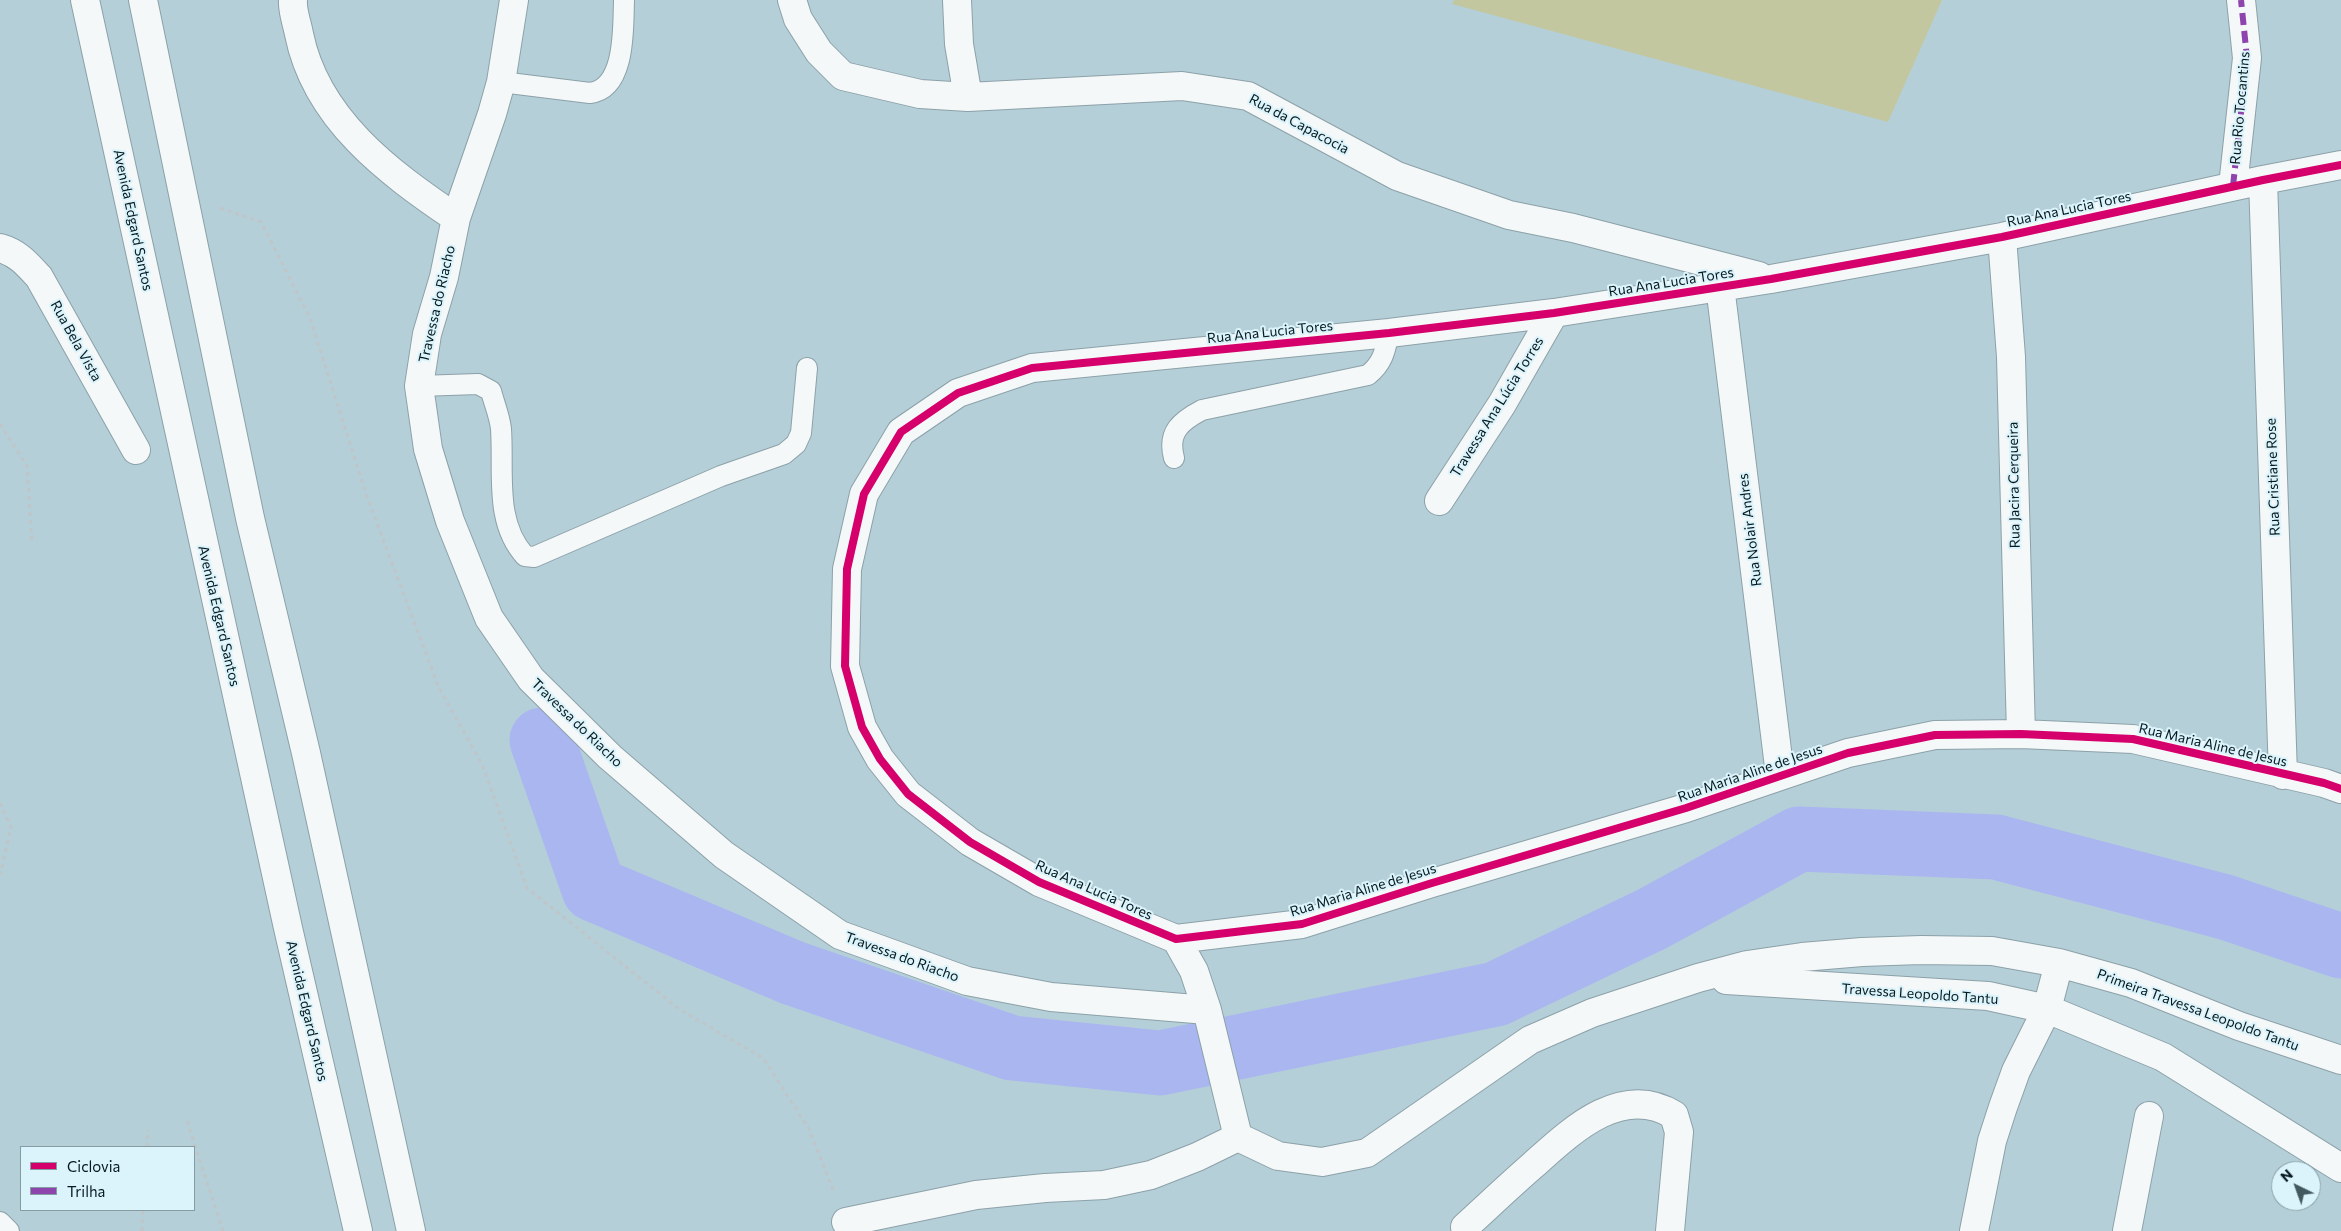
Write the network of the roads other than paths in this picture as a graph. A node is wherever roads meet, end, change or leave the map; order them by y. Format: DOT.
graph roads {
  1 [pos="85,0"];
  2 [pos="143,0"];
  3 [pos="293,0"];
  4 [pos="514,0"];
  5 [pos="624,0"];
  6 [pos="792,0"];
  7 [pos="957,0"];
  8 [pos="2241,0"];
  9 [pos="501,82"];
  10 [pos="968,97"];
  11 [pos="2341,165"];
  12 [pos="2263,180"];
  13 [pos="2233,186"];
  14 [pos="456,218"];
  15 [pos="2002,237"];
  16 [pos="0,248"];
  17 [pos="1770,279"];
  18 [pos="1720,286"];
  19 [pos="1554,313"];
  20 [pos="1389,333"];
  21 [pos="807,368"];
  22 [pos="419,386"];
  23 [pos="136,450"];
  24 [pos="1174,458"];
  25 [pos="1439,500"];
  26 [pos="2021,734"];
  27 [pos="1780,775"];
  28 [pos="2283,775"];
  29 [pos="2341,789"];
  30 [pos="1176,939"];
  31 [pos="2059,964"];
  32 [pos="1698,978"];
  33 [pos="2047,1009"];
  34 [pos="1207,1010"];
  35 [pos="2341,1060"];
  36 [pos="2149,1116"];
  37 [pos="1238,1137"];
  38 [pos="2341,1168"];
  39 [pos="0,1222"];
  40 [pos="846,1222"];
  41 [pos="1465,1227"];
  42 [pos="9,1231"];
  43 [pos="358,1231"];
  44 [pos="411,1231"];
  45 [pos="1670,1231"];
  46 [pos="1974,1231"];
  47 [pos="2127,1231"];
  1 -- 43 [label="street, Avenida Edgard Santos"];
  2 -- 44 [label="street"];
  3 -- 14 [label="street"];
  4 -- 9 [label="street, Travessa do Riacho"];
  5 -- 9 [label="lane"];
  6 -- 10 [label="street, Rua da Capacocia"];
  7 -- 10 [label="street"];
  8 -- 13 [label="street, Rua Rio Tocantins"];
  9 -- 14 [label="street, Travessa do Riacho"];
  10 -- 17 [label="street, Rua da Capacocia"];
  11 -- 12 [label="street, Rua Ana Lucia Tores"];
  12 -- 13 [label="street, Rua Ana Lucia Tores"];
  12 -- 28 [label="street, Rua Cristiane Rose"];
  13 -- 15 [label="street, Rua Ana Lucia Tores"];
  14 -- 22 [label="street, Travessa do Riacho"];
  15 -- 17 [label="street, Rua Ana Lucia Tores"];
  15 -- 26 [label="street, Rua Jacira Cerqueira"];
  16 -- 23 [label="street, Rua Bela Vista"];
  17 -- 18 [label="street, Rua Ana Lucia Tores"];
  18 -- 19 [label="street, Rua Ana Lucia Tores"];
  18 -- 27 [label="street, Rua Nolair Andres"];
  19 -- 20 [label="street, Rua Ana Lucia Tores"];
  19 -- 25 [label="street, Travessa Ana Lúcia Torres"];
  20 -- 24 [label="lane"];
  20 -- 30 [label="street, Rua Ana Lucia Tores"];
  21 -- 22 [label="lane"];
  22 -- 34 [label="street, Travessa do Riacho"];
  26 -- 27 [label="street, Rua Maria Aline de Jesus"];
  26 -- 28 [label="street, Rua Maria Aline de Jesus"];
  27 -- 30 [label="street, Rua Maria Aline de Jesus"];
  28 -- 29 [label="street, Rua Maria Aline de Jesus"];
  30 -- 34 [label="street"];
  31 -- 32 [label="street, Primeira Travessa Leopoldo Tantu"];
  31 -- 33 [label="street"];
  31 -- 35 [label="street, Primeira Travessa Leopoldo Tantu"];
  32 -- 33 [label="street, Travessa Leopoldo Tantu"];
  32 -- 37 [label="street, Primeira Travessa Leopoldo Tantu"];
  33 -- 38 [label="street, Travessa Leopoldo Tantu"];
  33 -- 46 [label="street"];
  34 -- 37 [label="street"];
  36 -- 47 [label="street"];
  37 -- 40 [label="street"];
  39 -- 42 [label="lane"];
  41 -- 45 [label="street"];
}
